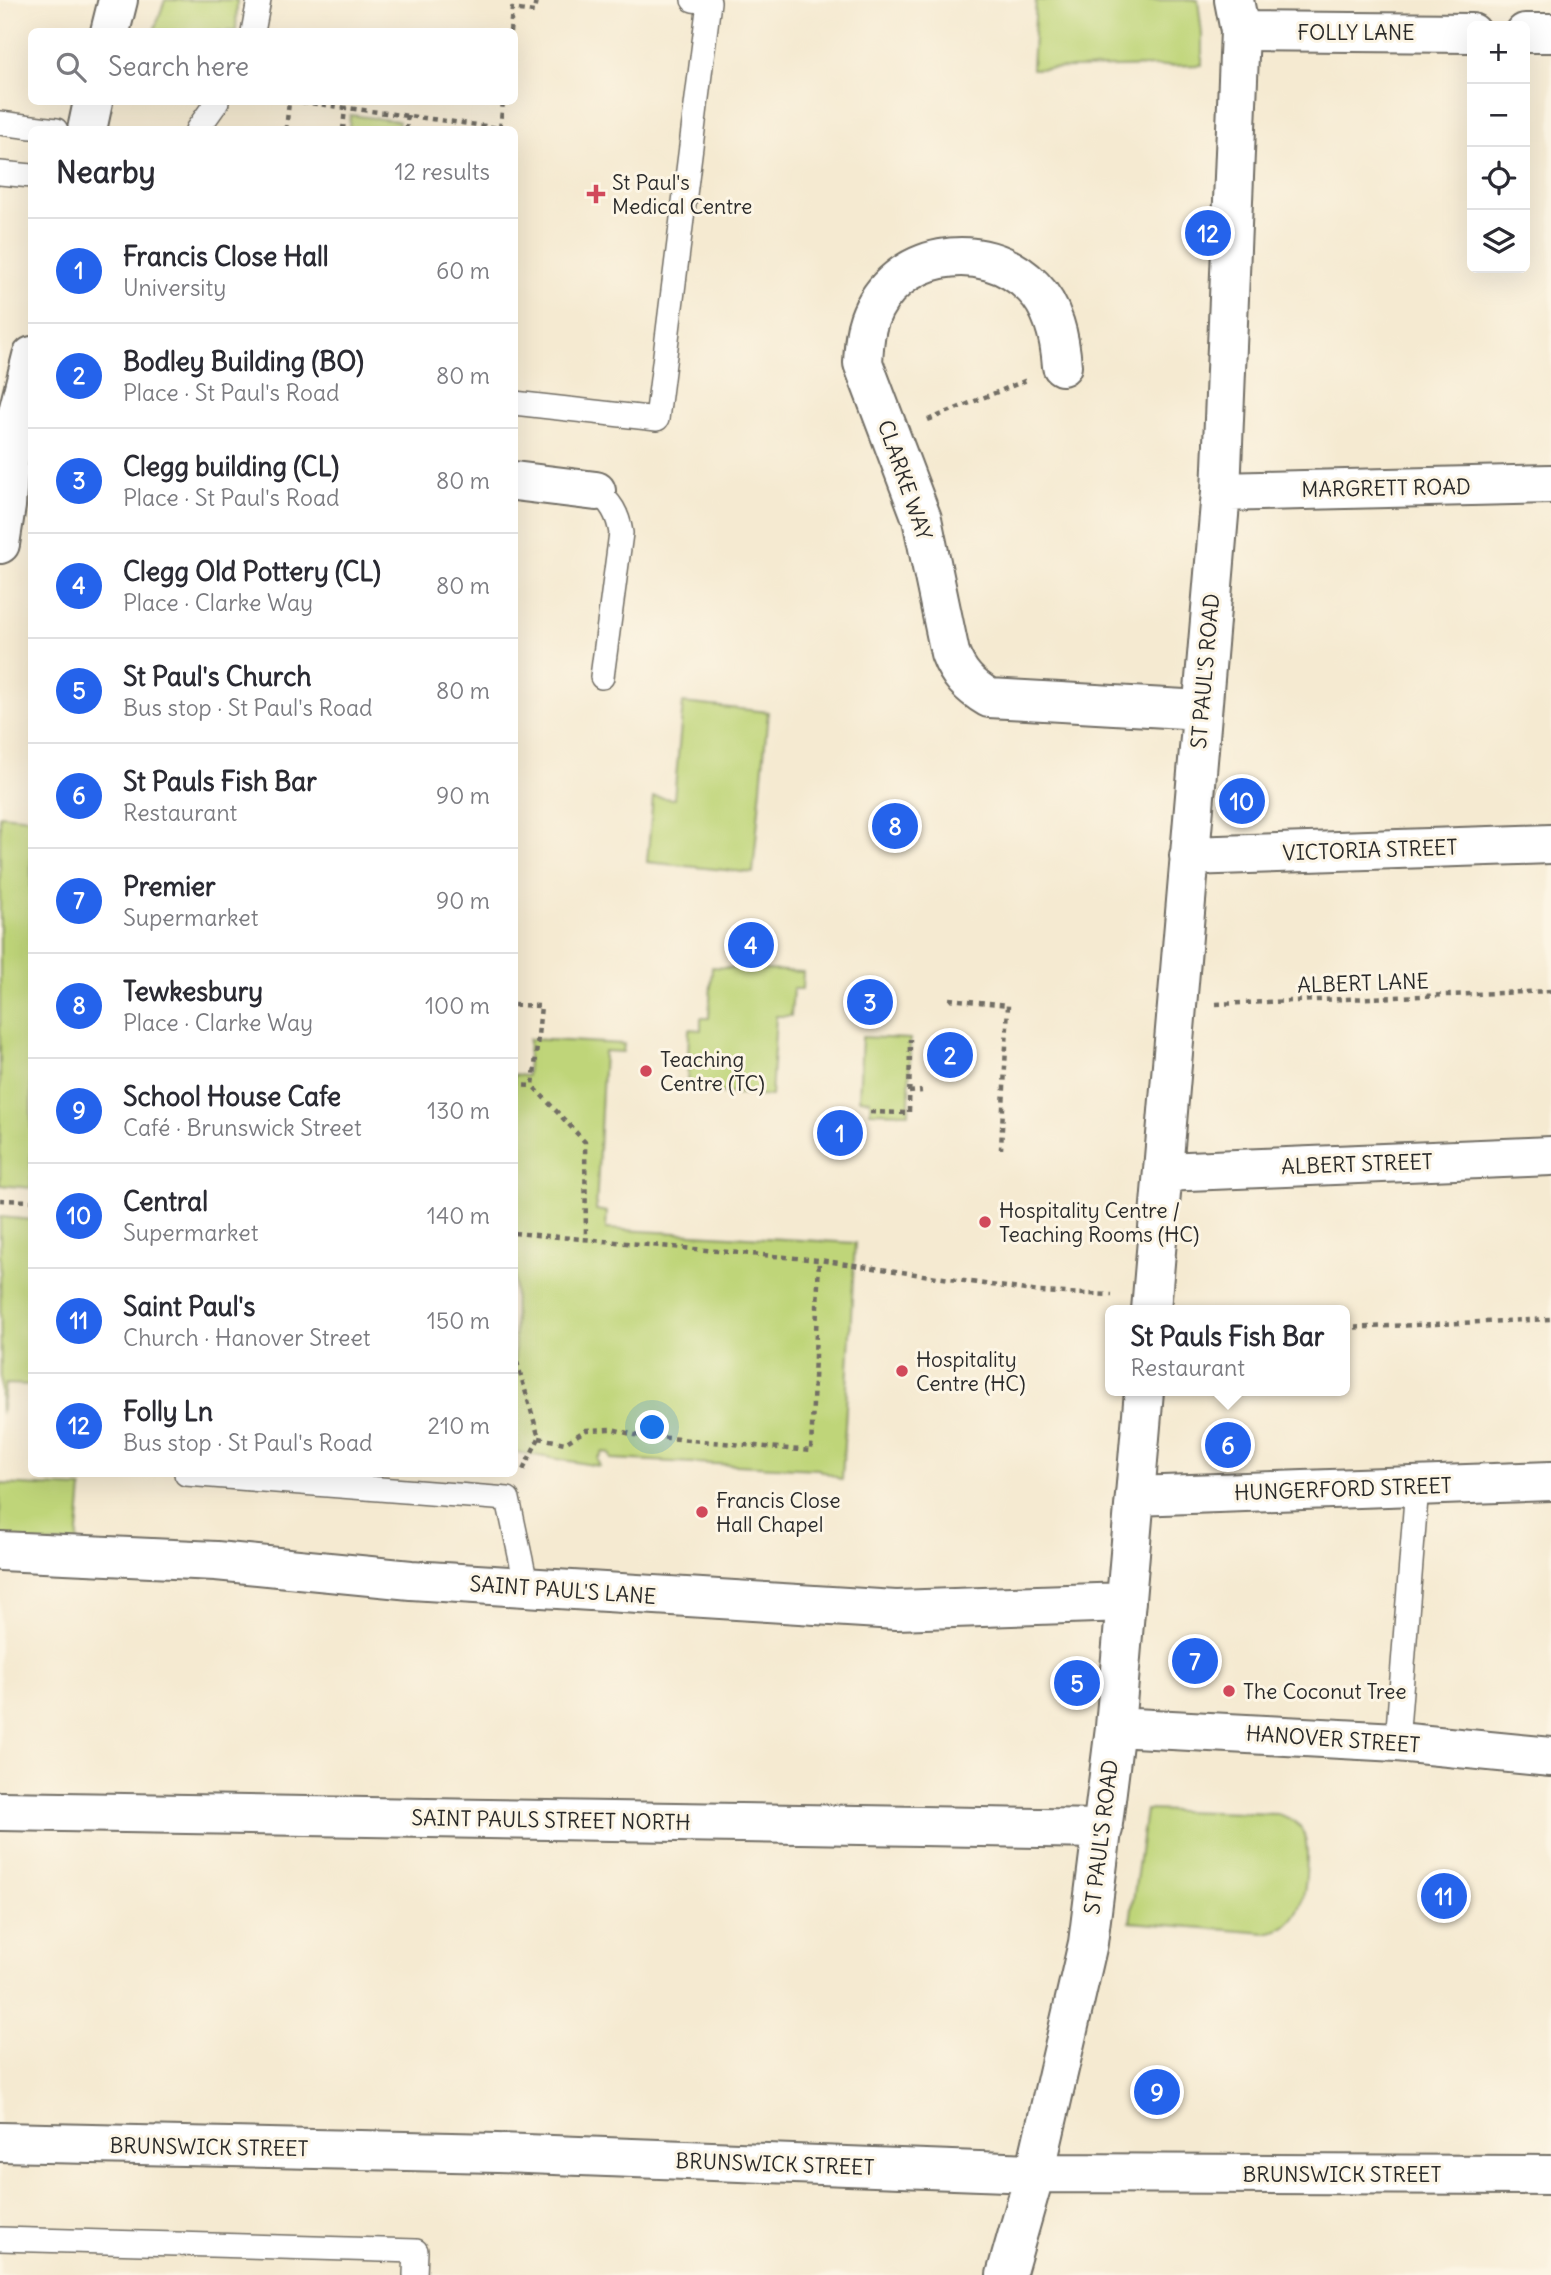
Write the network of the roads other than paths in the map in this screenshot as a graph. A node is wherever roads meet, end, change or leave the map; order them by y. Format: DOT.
graph roads {
  1 [pos="118,0"];
  2 [pos="259,0"];
  3 [pos="705,1"];
  4 [pos="1237,16"];
  5 [pos="111,28"];
  6 [pos="254,28"];
  7 [pos="1467,33"];
  8 [pos="1530,33"];
  9 [pos="1551,33"];
  10 [pos="92,105"];
  11 [pos="214,105"];
  12 [pos="0,123"];
  13 [pos="28,126"];
  14 [pos="88,126"];
  15 [pos="200,126"];
  16 [pos="0,173"];
  17 [pos="28,176"];
  18 [pos="1062,366"];
  19 [pos="28,376"];
  20 [pos="518,403"];
  21 [pos="14,444"];
  22 [pos="518,481"];
  23 [pos="1551,484"];
  24 [pos="596,491"];
  25 [pos="1221,492"];
  26 [pos="3,508"];
  27 [pos="0,544"];
  28 [pos="602,677"];
  29 [pos="1202,710"];
  30 [pos="1551,844"];
  31 [pos="1189,856"];
  32 [pos="1551,1156"];
  33 [pos="1163,1172"];
  34 [pos="1151,1304"];
  35 [pos="1144,1396"];
  36 [pos="226,1477"];
  37 [pos="1551,1481"];
  38 [pos="1417,1486"];
  39 [pos="1135,1496"];
  40 [pos="0,1551"];
  41 [pos="527,1588"];
  42 [pos="1126,1601"];
  43 [pos="1115,1727"];
  44 [pos="1397,1742"];
  45 [pos="1551,1757"];
  46 [pos="0,1811"];
  47 [pos="1103,1829"];
  48 [pos="0,2142"];
  49 [pos="1035,2173"];
  50 [pos="1551,2175"];
  51 [pos="0,2239"];
  52 [pos="415,2275"];
  53 [pos="1006,2275"];
  1 -- 5 [label="street"];
  2 -- 6 [label="lane"];
  3 -- 20 [label="lane"];
  4 -- 7 [label="street, FOLLY LANE"];
  4 -- 25 [label="street, ST PAUL'S ROAD"];
  8 -- 9 [label="street"];
  10 -- 14 [label="street"];
  11 -- 15 [label="lane"];
  12 -- 13 [label="lane"];
  16 -- 17 [label="lane"];
  18 -- 29 [label="street, CLARKE WAY"];
  19 -- 21 [label="street"];
  21 -- 26 [label="street"];
  22 -- 24 [label="street"];
  23 -- 25 [label="street, MARGRETT ROAD"];
  24 -- 28 [label="lane"];
  25 -- 29 [label="street, ST PAUL'S ROAD"];
  26 -- 27 [label="street"];
  29 -- 31 [label="street, ST PAUL'S ROAD"];
  30 -- 31 [label="street, VICTORIA STREET"];
  31 -- 33 [label="street, ST PAUL'S ROAD"];
  32 -- 33 [label="street, ALBERT STREET"];
  33 -- 34 [label="street, ST PAUL'S ROAD"];
  35 -- 39 [label="street, ST PAUL'S ROAD"];
  36 -- 41 [label="lane"];
  37 -- 38 [label="street, HUNGERFORD STREET"];
  38 -- 39 [label="street, HUNGERFORD STREET"];
  38 -- 44 [label="lane"];
  39 -- 42 [label="street, ST PAUL'S ROAD"];
  40 -- 41 [label="street, SAINT PAUL'S LANE"];
  41 -- 42 [label="street, SAINT PAUL'S LANE"];
  42 -- 43 [label="street, ST PAUL'S ROAD"];
  43 -- 44 [label="street, HANOVER STREET"];
  43 -- 47 [label="street, ST PAUL'S ROAD"];
  44 -- 45 [label="street, HANOVER STREET"];
  46 -- 47 [label="street, SAINT PAULS STREET NORTH"];
  47 -- 49 [label="street, ST PAUL'S ROAD"];
  48 -- 49 [label="street, BRUNSWICK STREET"];
  49 -- 50 [label="street, BRUNSWICK STREET"];
  49 -- 53 [label="street, ST PAUL'S ROAD"];
  51 -- 52 [label="lane"];
}
